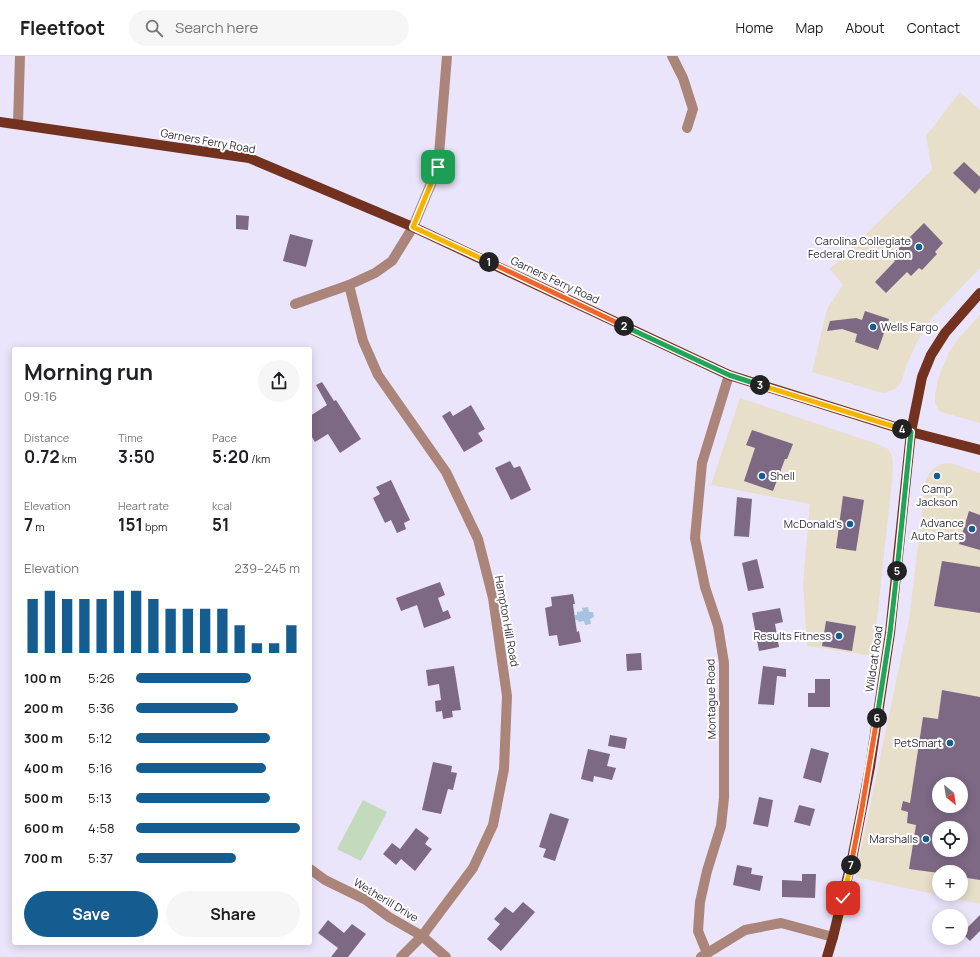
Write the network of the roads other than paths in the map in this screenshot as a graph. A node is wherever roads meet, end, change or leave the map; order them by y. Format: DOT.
graph roads {
  1 [pos="20,56"];
  2 [pos="447,56"];
  3 [pos="672,56"];
  4 [pos="0,122"];
  5 [pos="18,124"];
  6 [pos="687,128"];
  7 [pos="413,227"];
  8 [pos="349,285"];
  9 [pos="980,293"];
  10 [pos="295,304"];
  11 [pos="729,375"];
  12 [pos="911,432"];
  13 [pos="980,450"];
  14 [pos="312,870"];
  15 [pos="422,936"];
  16 [pos="833,937"];
  17 [pos="704,955"];
  18 [pos="401,957"];
  19 [pos="446,957"];
  20 [pos="827,957"];
  1 -- 5 [label="street"];
  2 -- 7 [label="street"];
  3 -- 6 [label="street"];
  4 -- 5 [label="main road, Garners Ferry Road"];
  5 -- 7 [label="main road, Garners Ferry Road"];
  7 -- 8 [label="street"];
  7 -- 11 [label="main road, Garners Ferry Road"];
  8 -- 10 [label="street"];
  8 -- 15 [label="street, Hampton Hill Road"];
  9 -- 12 [label="main road, Wildcat Road"];
  11 -- 12 [label="main road, Garners Ferry Road"];
  11 -- 17 [label="street, Montague Road"];
  12 -- 13 [label="main road, Garners Ferry Road"];
  12 -- 16 [label="main road, Wildcat Road"];
  14 -- 15 [label="street, Wetherill Drive"];
  15 -- 18 [label="street, Hampton Hill Road"];
  15 -- 19 [label="street, Wetherill Drive"];
  16 -- 17 [label="street"];
  16 -- 20 [label="main road, Wildcat Road"];
}
